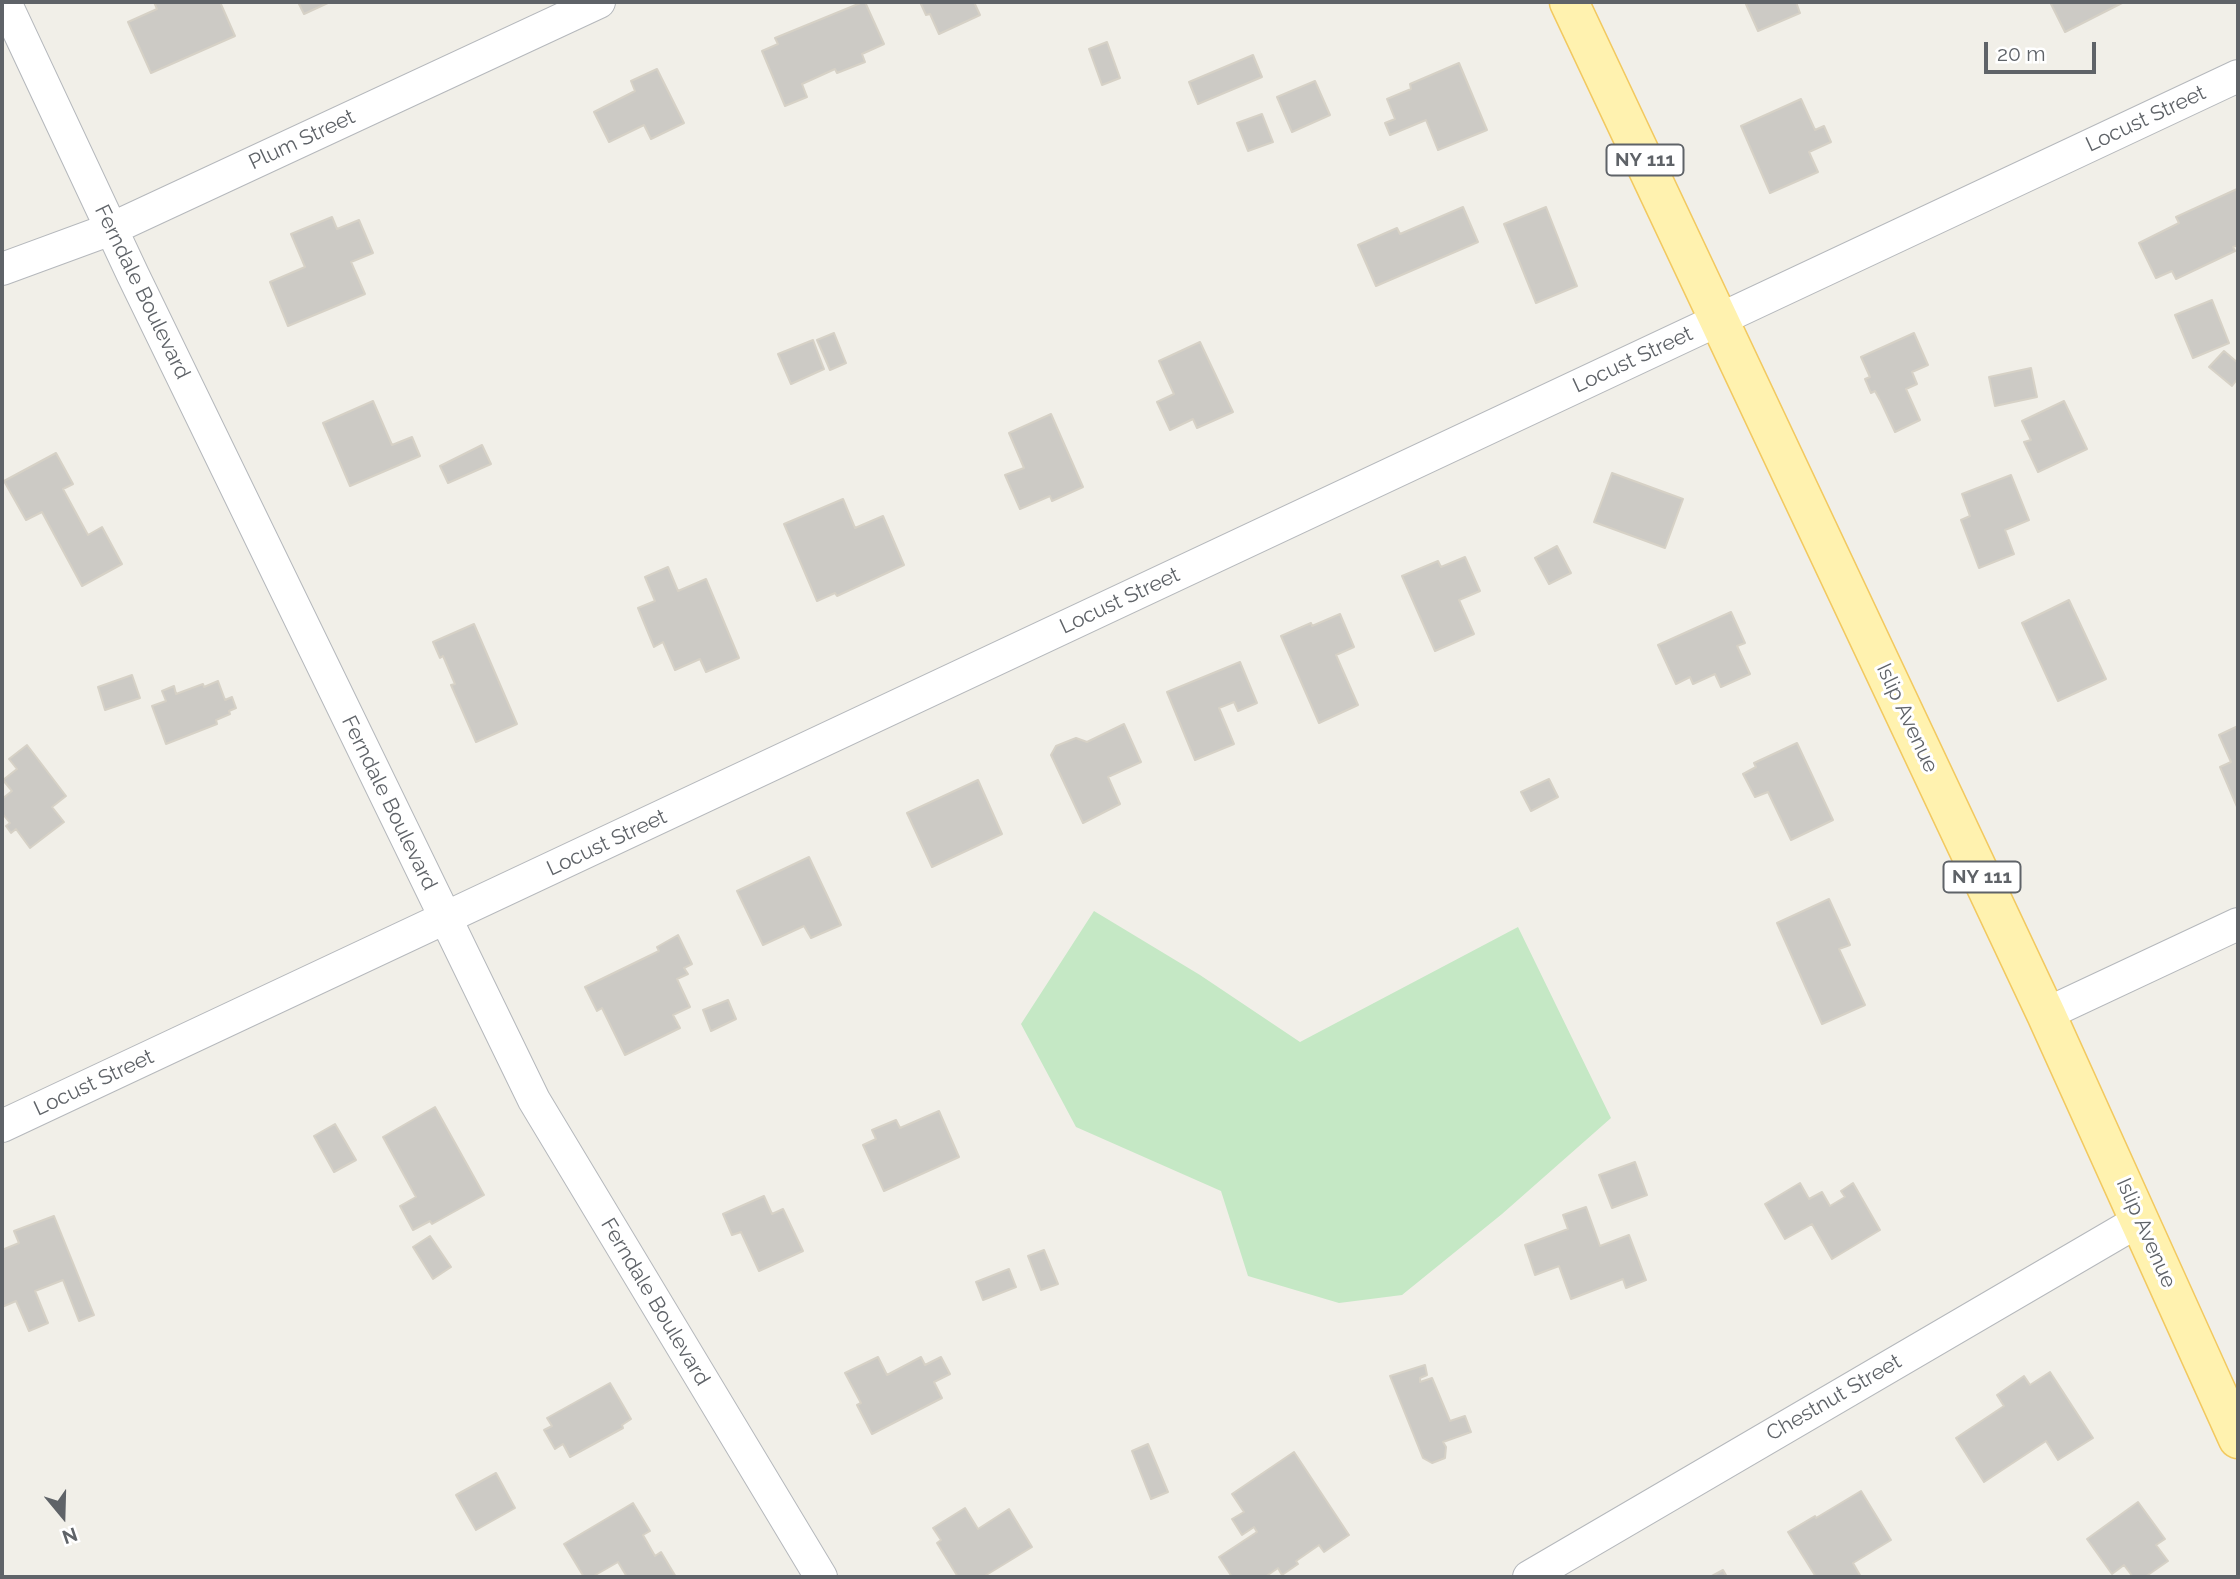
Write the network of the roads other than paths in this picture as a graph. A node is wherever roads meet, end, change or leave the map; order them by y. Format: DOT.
graph roads {
  1 [pos="5,2"];
  2 [pos="598,2"];
  3 [pos="1569,2"];
  4 [pos="2238,76"];
  5 [pos="111,229"];
  6 [pos="2,269"];
  7 [pos="1720,318"];
  8 [pos="446,919"];
  9 [pos="2238,924"];
  10 [pos="2046,1014"];
  11 [pos="2,1126"];
  12 [pos="2140,1220"];
  13 [pos="2238,1439"];
  14 [pos="821,1577"];
  15 [pos="1529,1577"];
  1 -- 5 [label="street, Ferndale Boulevard"];
  2 -- 5 [label="street, Plum Street"];
  3 -- 7 [label="main road, Islip Avenue / NY 111"];
  4 -- 7 [label="street, Locust Street"];
  5 -- 6 [label="street, Plum Street"];
  5 -- 8 [label="street, Ferndale Boulevard"];
  7 -- 8 [label="street, Locust Street"];
  7 -- 10 [label="main road, Islip Avenue / NY 111"];
  8 -- 11 [label="street, Locust Street"];
  8 -- 14 [label="street, Ferndale Boulevard"];
  9 -- 10 [label="street"];
  10 -- 12 [label="main road, Islip Avenue / NY 111"];
  12 -- 13 [label="main road, Islip Avenue / NY 111"];
  12 -- 15 [label="street, Chestnut Street"];
}
